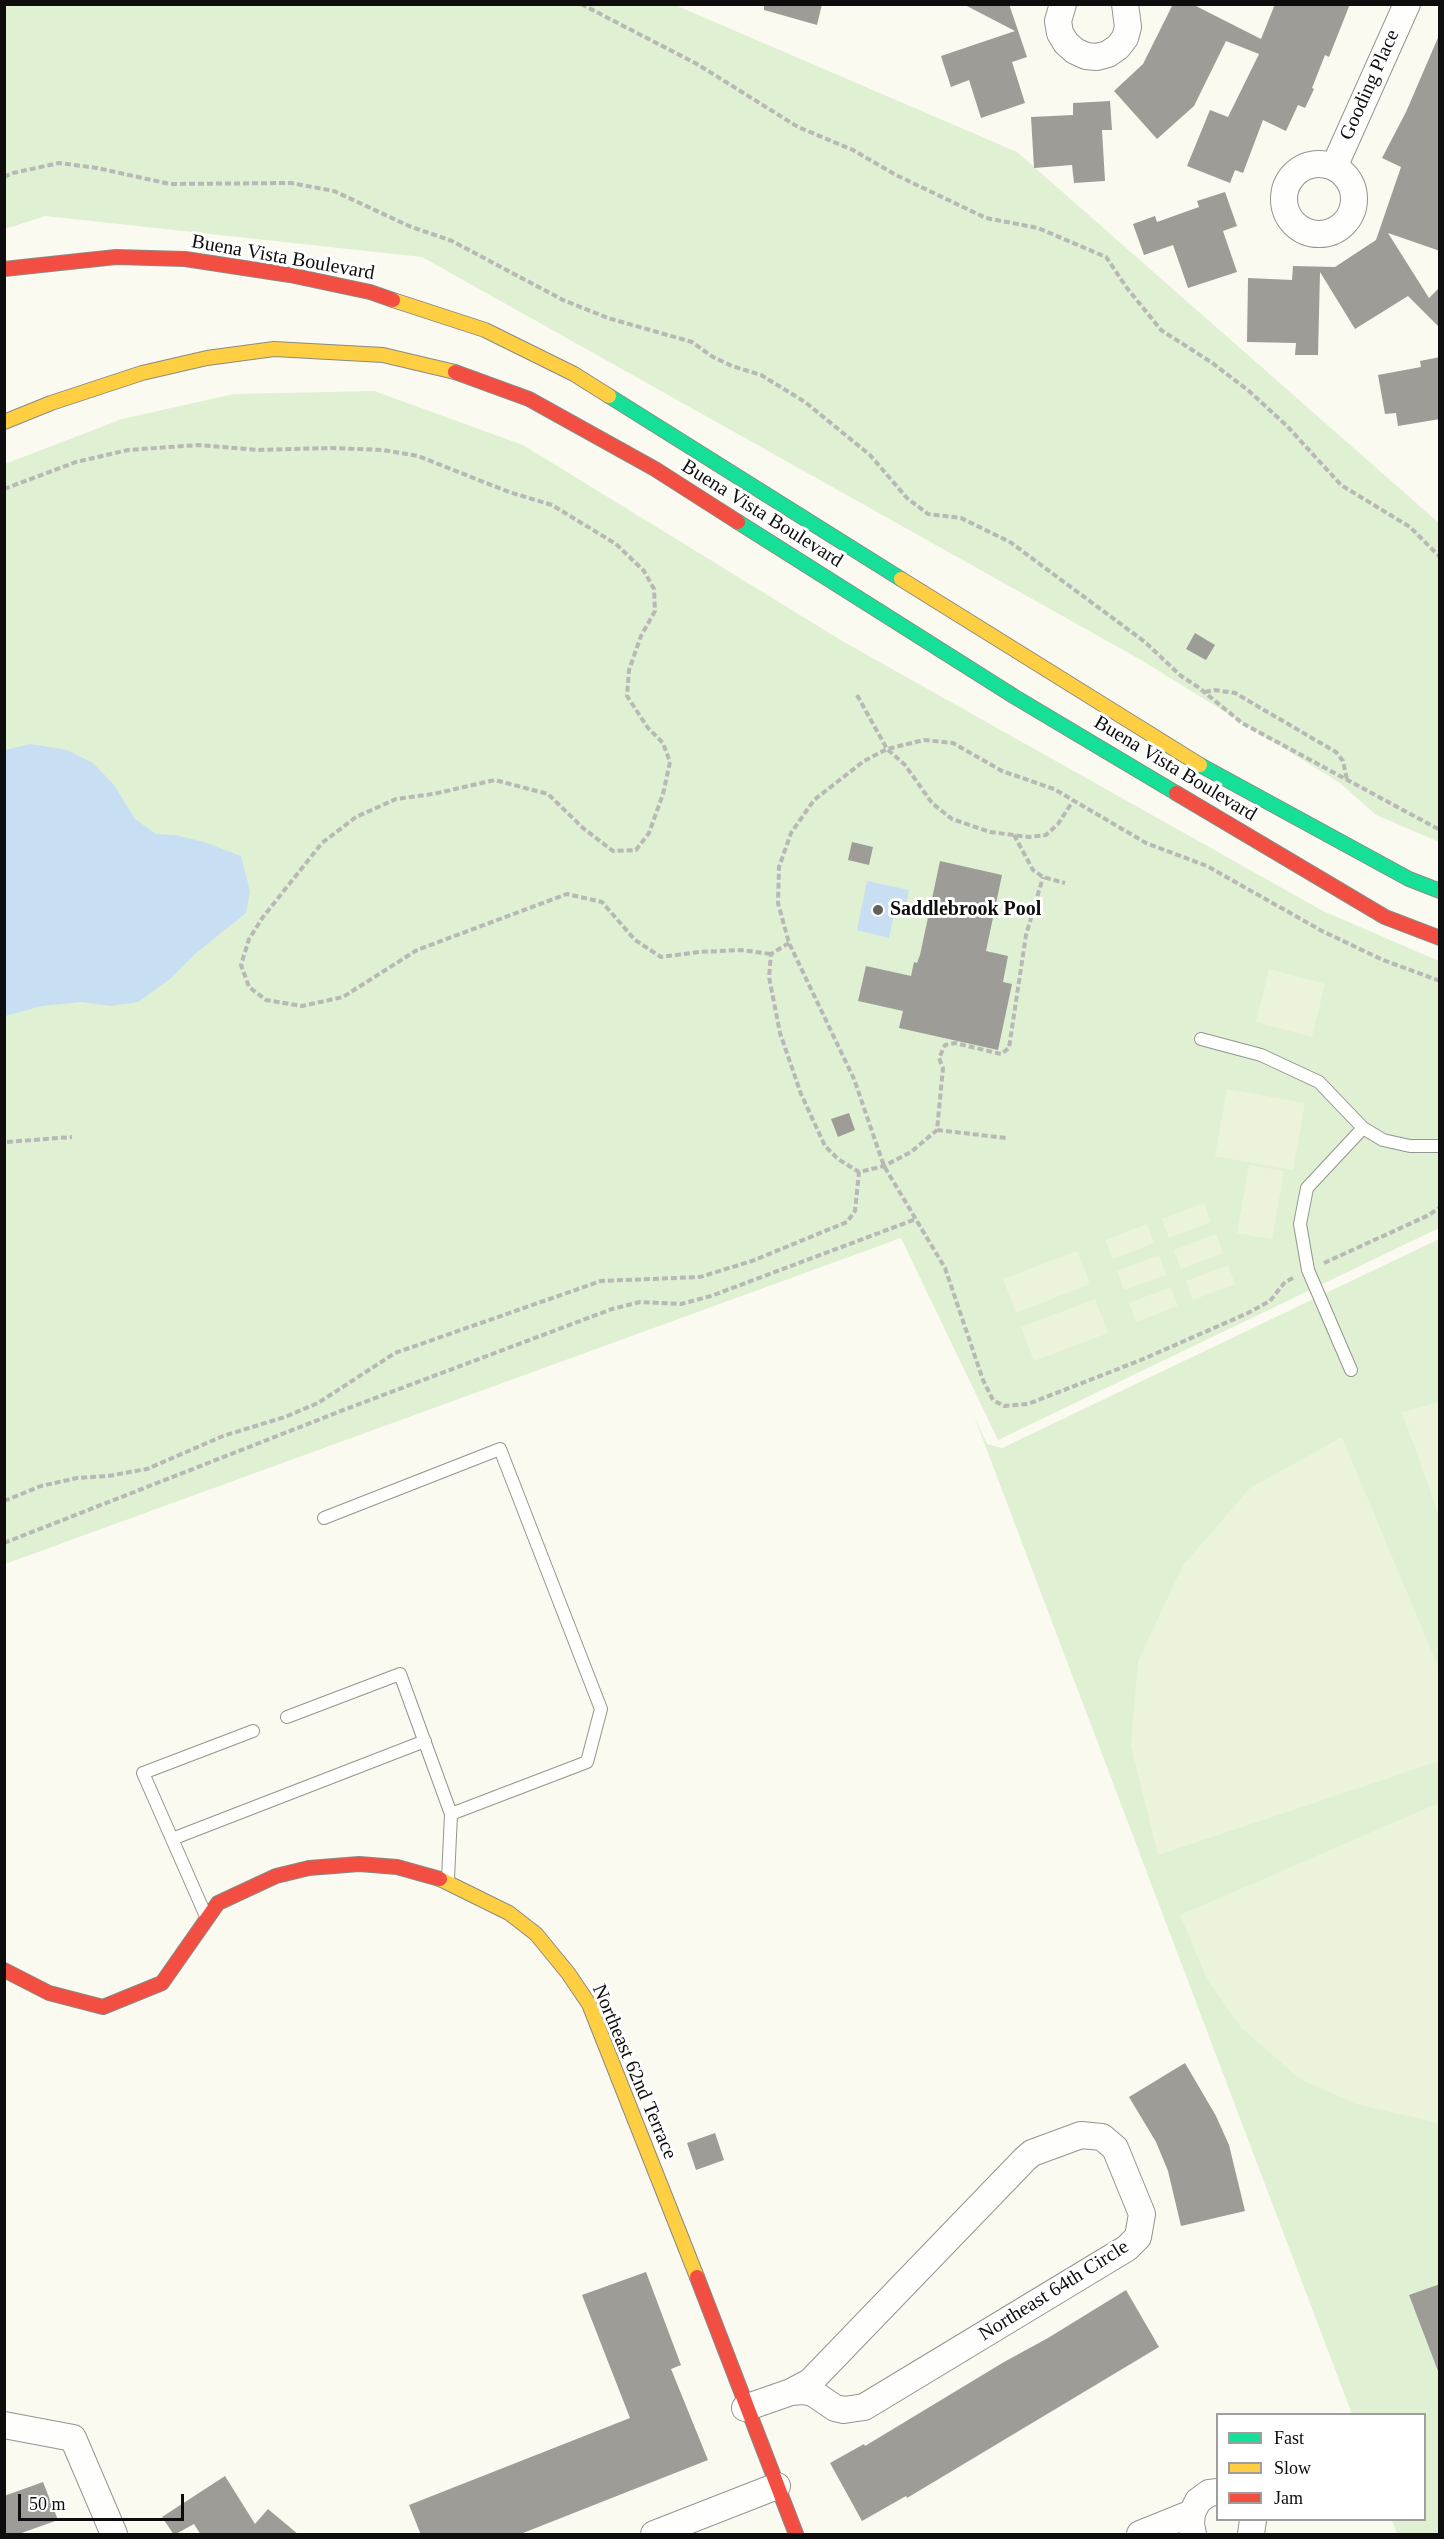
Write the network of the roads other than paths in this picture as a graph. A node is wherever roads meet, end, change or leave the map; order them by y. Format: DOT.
graph roads {
  1 [pos="1063,4"];
  2 [pos="1125,4"];
  3 [pos="1407,4"];
  4 [pos="1334,167"];
  5 [pos="4,269"];
  6 [pos="4,422"];
  7 [pos="1440,891"];
  8 [pos="1440,938"];
  9 [pos="1201,1039"];
  10 [pos="1364,1128"];
  11 [pos="1440,1146"];
  12 [pos="1351,1370"];
  13 [pos="324,1518"];
  14 [pos="287,1717"];
  15 [pos="253,1731"];
  16 [pos="424,1741"];
  17 [pos="451,1815"];
  18 [pos="172,1839"];
  19 [pos="448,1881"];
  20 [pos="207,1919"];
  21 [pos="4,1970"];
  22 [pos="790,2392"];
  23 [pos="746,2408"];
  24 [pos="4,2425"];
  25 [pos="777,2486"];
  26 [pos="1216,2492"];
  27 [pos="1193,2524"];
  28 [pos="114,2535"];
  29 [pos="654,2535"];
  30 [pos="796,2535"];
  31 [pos="1140,2535"];
  1 -- 2 [label="street"];
  3 -- 4 [label="street, Gooding Place"];
  5 -- 7 [label="main road, Buena Vista Boulevard"];
  6 -- 8 [label="main road, Buena Vista Boulevard"];
  9 -- 10 [label="lane"];
  10 -- 11 [label="lane"];
  10 -- 12 [label="lane"];
  13 -- 17 [label="lane"];
  14 -- 16 [label="lane"];
  15 -- 18 [label="lane"];
  16 -- 17 [label="lane"];
  16 -- 18 [label="lane"];
  17 -- 19 [label="lane"];
  18 -- 20 [label="lane"];
  19 -- 20 [label="main road, Northeast 62nd Terrace"];
  19 -- 23 [label="main road, Northeast 62nd Terrace"];
  20 -- 21 [label="main road, Northeast 62nd Terrace"];
  22 -- 22 [label="street, Northeast 64th Circle"];
  22 -- 23 [label="street, Northeast 64th Circle"];
  23 -- 25 [label="main road, Northeast 62nd Terrace"];
  24 -- 28 [label="street"];
  25 -- 29 [label="street"];
  25 -- 30 [label="main road, Northeast 62nd Terrace"];
  26 -- 27 [label="street"];
  27 -- 31 [label="street"];
}
